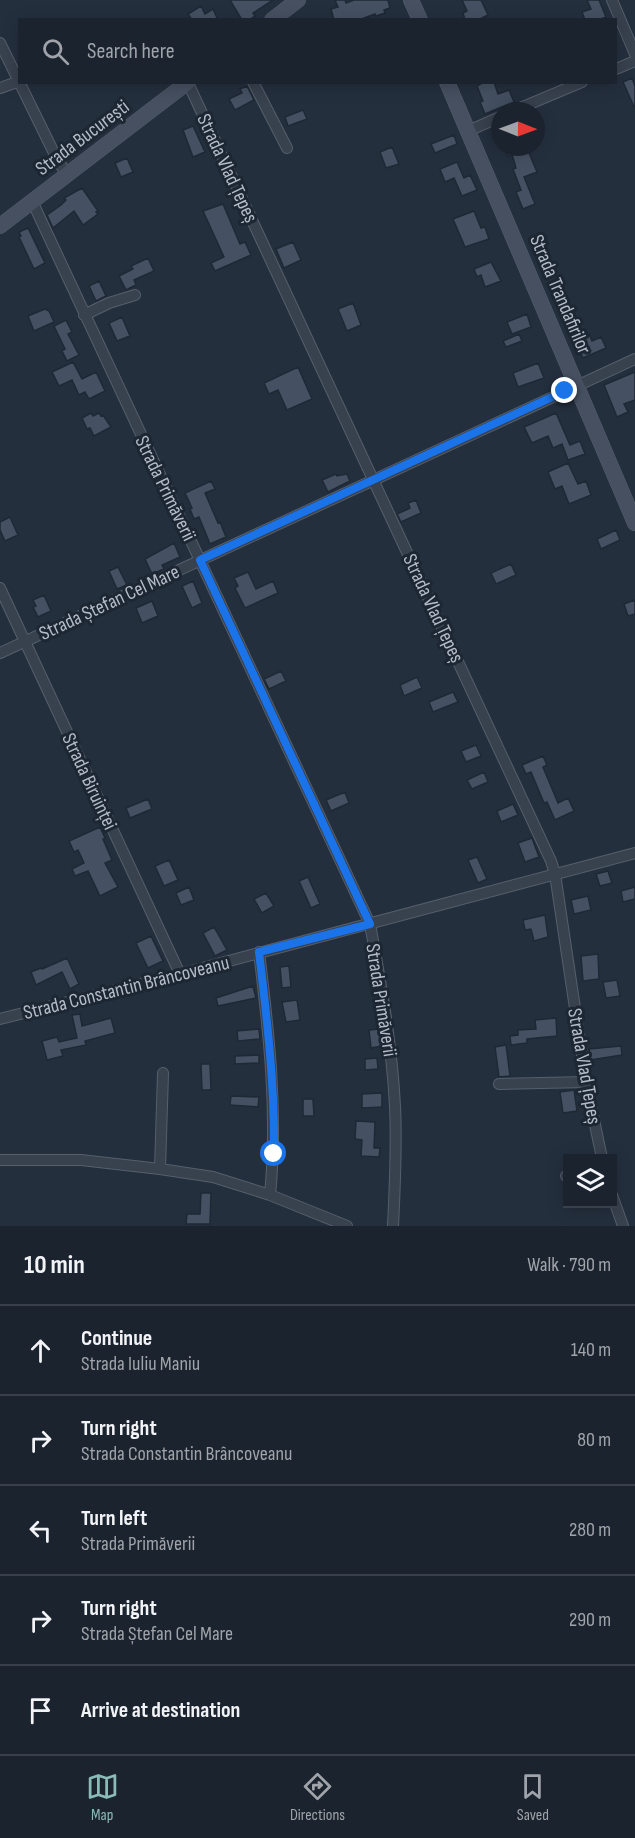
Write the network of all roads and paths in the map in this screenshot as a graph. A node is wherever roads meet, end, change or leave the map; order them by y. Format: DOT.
graph roads {
  1 [pos="298,0"];
  2 [pos="411,0"];
  3 [pos="612,0"];
  4 [pos="275,18"];
  5 [pos="419,18"];
  6 [pos="0,44"];
  7 [pos="635,54"];
  8 [pos="635,61"];
  9 [pos="617,68"];
  10 [pos="17,82"];
  11 [pos="18,84"];
  12 [pos="187,84"];
  13 [pos="188,84"];
  14 [pos="254,84"];
  15 [pos="448,84"];
  16 [pos="577,84"];
  17 [pos="0,88"];
  18 [pos="534,102"];
  19 [pos="491,121"];
  20 [pos="468,131"];
  21 [pos="287,148"];
  22 [pos="67,175"];
  23 [pos="32,201"];
  24 [pos="0,226"];
  25 [pos="135,295"];
  26 [pos="84,315"];
  27 [pos="635,359"];
  28 [pos="577,385"];
  29 [pos="374,479"];
  30 [pos="635,523"];
  31 [pos="200,560"];
  32 [pos="0,588"];
  33 [pos="25,640"];
  34 [pos="0,653"];
  35 [pos="635,853"];
  36 [pos="555,874"];
  37 [pos="370,924"];
  38 [pos="259,952"];
  39 [pos="180,974"];
  40 [pos="0,1019"];
  41 [pos="162,1073"];
  42 [pos="586,1082"];
  43 [pos="499,1084"];
  44 [pos="601,1154"];
  45 [pos="0,1160"];
  46 [pos="160,1169"];
  47 [pos="270,1195"];
  48 [pos="617,1208"];
  49 [pos="347,1226"];
  50 [pos="393,1226"];
  51 [pos="623,1226"];
  1 -- 4 [label="main road"];
  2 -- 5 [label="main road"];
  3 -- 7 [label="street"];
  6 -- 10 [label="street"];
  8 -- 9 [label="street"];
  10 -- 17 [label="street"];
  11 -- 22 [label="street"];
  12 -- 22 [label="main road, Strada București"];
  13 -- 29 [label="street, Strada Vlad Țepeș"];
  14 -- 21 [label="street"];
  15 -- 20 [label="main road, Strada Trandafirilor"];
  16 -- 18 [label="street"];
  19 -- 20 [label="street"];
  20 -- 28 [label="main road, Strada Trandafirilor"];
  22 -- 23 [label="main road, Strada București"];
  23 -- 24 [label="main road, Strada București"];
  23 -- 26 [label="street, Strada Primăverii"];
  25 -- 26 [label="street"];
  26 -- 31 [label="street, Strada Primăverii"];
  27 -- 28 [label="street, Strada Ștefan Cel Mare"];
  28 -- 29 [label="street, Strada Ștefan Cel Mare"];
  28 -- 30 [label="main road, Strada Trandafirilor"];
  29 -- 31 [label="street, Strada Ștefan Cel Mare"];
  29 -- 36 [label="street, Strada Vlad Țepeș"];
  31 -- 33 [label="street, Strada Ștefan Cel Mare"];
  31 -- 37 [label="street, Strada Primăverii"];
  32 -- 33 [label="street, Strada Biruinței"];
  33 -- 34 [label="street, Strada Ștefan Cel Mare"];
  33 -- 39 [label="street, Strada Biruinței"];
  35 -- 36 [label="street, Strada Constantin Brâncoveanu"];
  36 -- 37 [label="street, Strada Constantin Brâncoveanu"];
  36 -- 42 [label="street, Strada Vlad Țepeș"];
  37 -- 38 [label="street, Strada Constantin Brâncoveanu"];
  37 -- 50 [label="street, Strada Primăverii"];
  38 -- 39 [label="street, Strada Constantin Brâncoveanu"];
  38 -- 47 [label="street"];
  39 -- 40 [label="street, Strada Constantin Brâncoveanu"];
  41 -- 46 [label="street"];
  42 -- 43 [label="street"];
  42 -- 44 [label="street, Strada Vlad Țepeș"];
  45 -- 46 [label="street"];
  46 -- 47 [label="street"];
  47 -- 49 [label="street"];
  48 -- 51 [label="street"];
}
